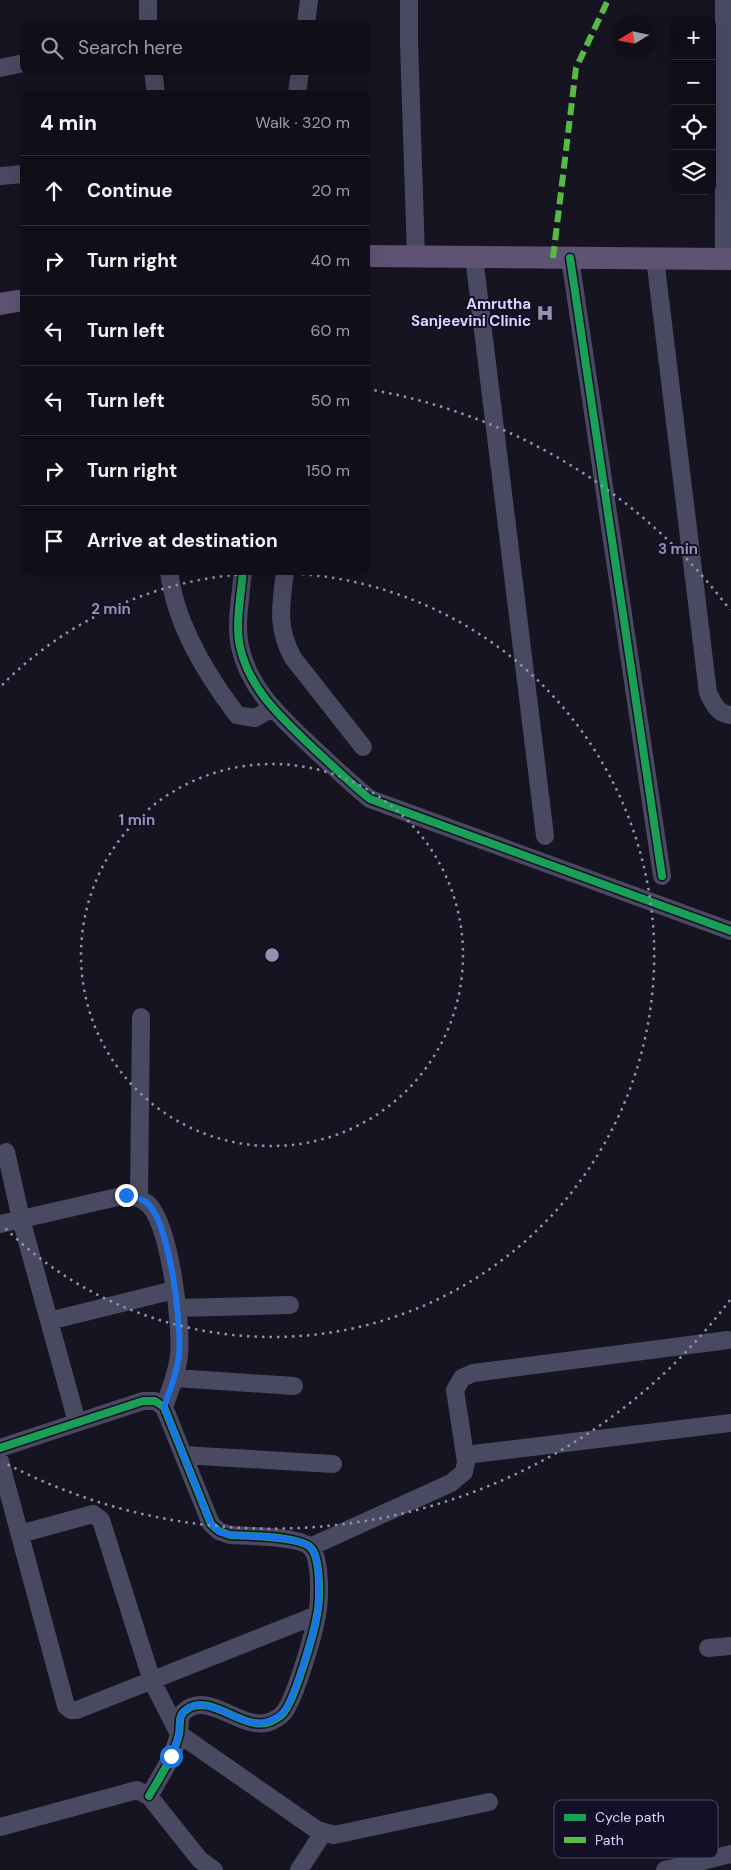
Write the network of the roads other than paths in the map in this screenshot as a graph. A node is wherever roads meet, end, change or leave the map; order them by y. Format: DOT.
graph roads {
  1 [pos="148,0"];
  2 [pos="309,0"];
  3 [pos="409,0"];
  4 [pos="724,0"];
  5 [pos="148,20"];
  6 [pos="306,20"];
  7 [pos="20,64"];
  8 [pos="0,68"];
  9 [pos="154,75"];
  10 [pos="299,75"];
  11 [pos="155,90"];
  12 [pos="298,90"];
  13 [pos="20,174"];
  14 [pos="0,176"];
  15 [pos="370,256"];
  16 [pos="416,256"];
  17 [pos="474,256"];
  18 [pos="570,258"];
  19 [pos="655,258"];
  20 [pos="728,259"];
  21 [pos="20,301"];
  22 [pos="0,304"];
  23 [pos="170,575"];
  24 [pos="243,575"];
  25 [pos="285,575"];
  26 [pos="272,708"];
  27 [pos="731,715"];
  28 [pos="363,747"];
  29 [pos="545,836"];
  30 [pos="662,876"];
  31 [pos="731,931"];
  32 [pos="141,1017"];
  33 [pos="6,1152"];
  34 [pos="139,1198"];
  35 [pos="21,1219"];
  36 [pos="0,1224"];
  37 [pos="174,1290"];
  38 [pos="290,1305"];
  39 [pos="177,1308"];
  40 [pos="49,1321"];
  41 [pos="728,1340"];
  42 [pos="174,1378"];
  43 [pos="294,1386"];
  44 [pos="164,1407"];
  45 [pos="76,1422"];
  46 [pos="731,1423"];
  47 [pos="0,1448"];
  48 [pos="183,1455"];
  49 [pos="465,1455"];
  50 [pos="0,1461"];
  51 [pos="333,1464"];
  52 [pos="20,1534"];
  53 [pos="310,1546"];
  54 [pos="317,1614"];
  55 [pos="731,1646"];
  56 [pos="708,1648"];
  57 [pos="152,1681"];
  58 [pos="179,1734"];
  59 [pos="150,1796"];
  60 [pos="489,1802"];
  61 [pos="0,1827"];
  62 [pos="323,1833"];
  63 [pos="731,1854"];
  64 [pos="718,1857"];
  65 [pos="714,1858"];
  66 [pos="214,1870"];
  67 [pos="299,1870"];
  68 [pos="665,1870"];
  1 -- 5 [label="street"];
  2 -- 6 [label="street"];
  3 -- 16 [label="street"];
  4 -- 20 [label="street"];
  7 -- 8 [label="street"];
  9 -- 11 [label="street"];
  10 -- 12 [label="street"];
  13 -- 14 [label="street"];
  15 -- 16 [label="main road"];
  16 -- 17 [label="main road"];
  17 -- 18 [label="main road"];
  17 -- 29 [label="street"];
  18 -- 19 [label="main road"];
  18 -- 30 [label="street"];
  19 -- 20 [label="main road"];
  19 -- 27 [label="street"];
  21 -- 22 [label="main road"];
  23 -- 26 [label="street"];
  24 -- 26 [label="street"];
  25 -- 28 [label="street"];
  26 -- 31 [label="street"];
  32 -- 34 [label="street"];
  33 -- 35 [label="street"];
  34 -- 35 [label="street"];
  34 -- 37 [label="street"];
  35 -- 36 [label="street"];
  35 -- 40 [label="street"];
  37 -- 39 [label="street"];
  37 -- 40 [label="street"];
  38 -- 39 [label="street"];
  39 -- 42 [label="street"];
  40 -- 45 [label="street"];
  41 -- 49 [label="street"];
  42 -- 43 [label="street"];
  42 -- 44 [label="street"];
  44 -- 45 [label="street"];
  44 -- 48 [label="street"];
  45 -- 47 [label="street"];
  46 -- 49 [label="street"];
  48 -- 51 [label="street"];
  48 -- 53 [label="street"];
  49 -- 53 [label="street"];
  50 -- 52 [label="street"];
  52 -- 57 [label="street"];
  52 -- 57 [label="street"];
  53 -- 54 [label="street"];
  54 -- 57 [label="street"];
  54 -- 58 [label="street"];
  55 -- 56 [label="street"];
  57 -- 58 [label="street"];
  58 -- 59 [label="street"];
  58 -- 62 [label="street"];
  59 -- 61 [label="street"];
  59 -- 66 [label="street"];
  60 -- 62 [label="street"];
  62 -- 67 [label="street"];
  63 -- 64 [label="street"];
  65 -- 68 [label="street"];
}
